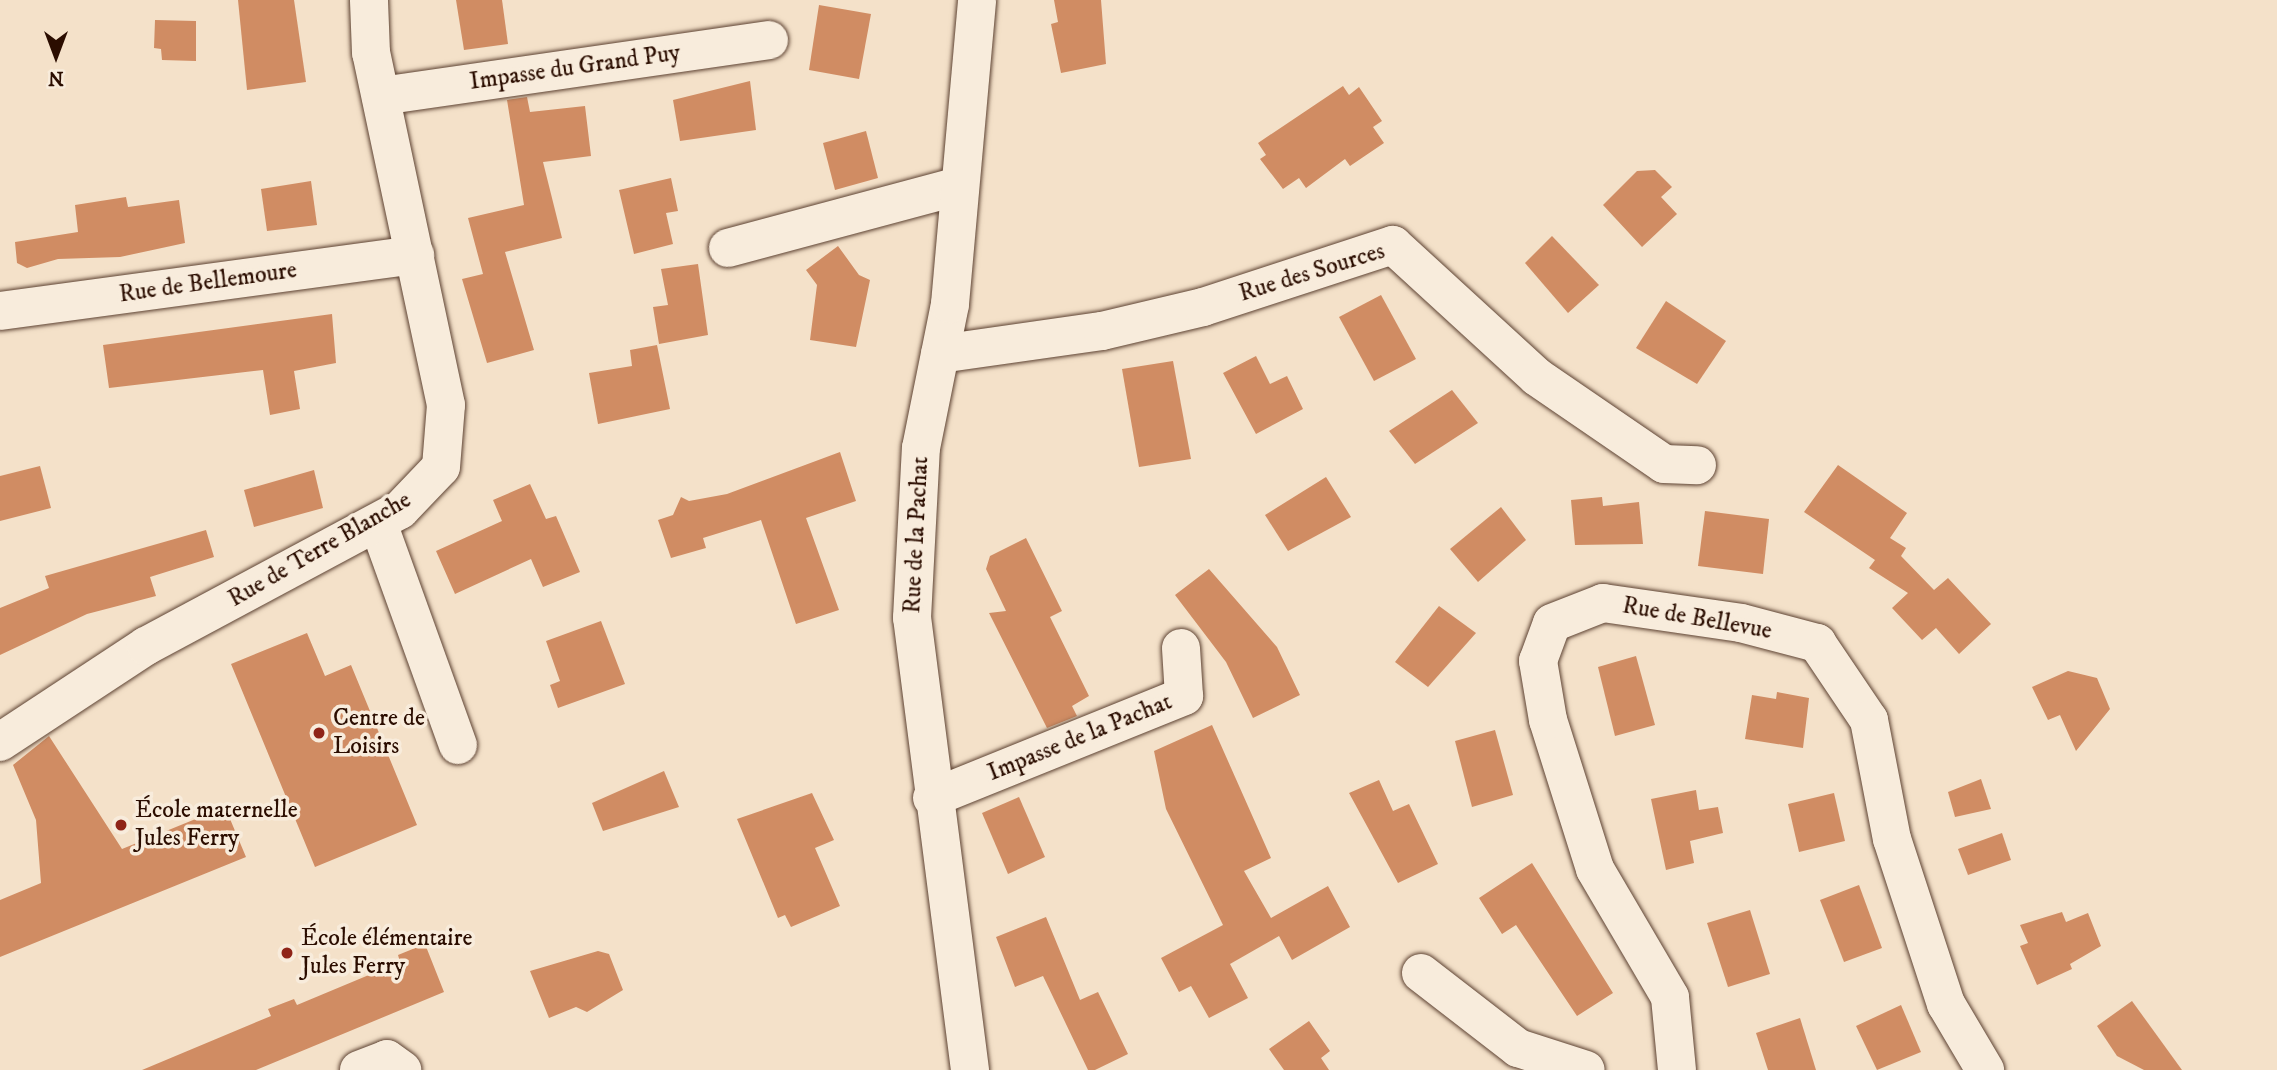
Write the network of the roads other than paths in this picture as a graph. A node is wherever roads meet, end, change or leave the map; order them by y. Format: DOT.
graph roads {
  1 [pos="369,0"];
  2 [pos="977,0"];
  3 [pos="769,40"];
  4 [pos="381,96"];
  5 [pos="959,186"];
  6 [pos="728,248"];
  7 [pos="415,255"];
  8 [pos="0,311"];
  9 [pos="940,355"];
  10 [pos="1697,465"];
  11 [pos="377,523"];
  12 [pos="1181,648"];
  13 [pos="0,742"];
  14 [pos="458,745"];
  15 [pos="932,798"];
  16 [pos="1420,973"];
  17 [pos="359,1070"];
  18 [pos="402,1070"];
  19 [pos="971,1070"];
  20 [pos="1586,1070"];
  21 [pos="1677,1070"];
  22 [pos="1985,1070"];
  1 -- 4 [label="street, Rue de Terre Blanche"];
  2 -- 5 [label="street, Rue de la Pachat"];
  3 -- 4 [label="street, Impasse du Grand Puy"];
  4 -- 7 [label="street, Rue de Terre Blanche"];
  5 -- 6 [label="street"];
  5 -- 9 [label="street, Rue de la Pachat"];
  7 -- 8 [label="street, Rue de Bellemoure"];
  7 -- 11 [label="street, Rue de Terre Blanche"];
  9 -- 10 [label="street, Rue des Sources"];
  9 -- 15 [label="street, Rue de la Pachat"];
  11 -- 13 [label="street, Rue de Terre Blanche"];
  11 -- 14 [label="street"];
  12 -- 15 [label="street, Impasse de la Pachat"];
  15 -- 19 [label="street, Rue de la Pachat"];
  16 -- 20 [label="street"];
  17 -- 18 [label="street"];
  21 -- 22 [label="street, Rue de Bellevue"];
}
